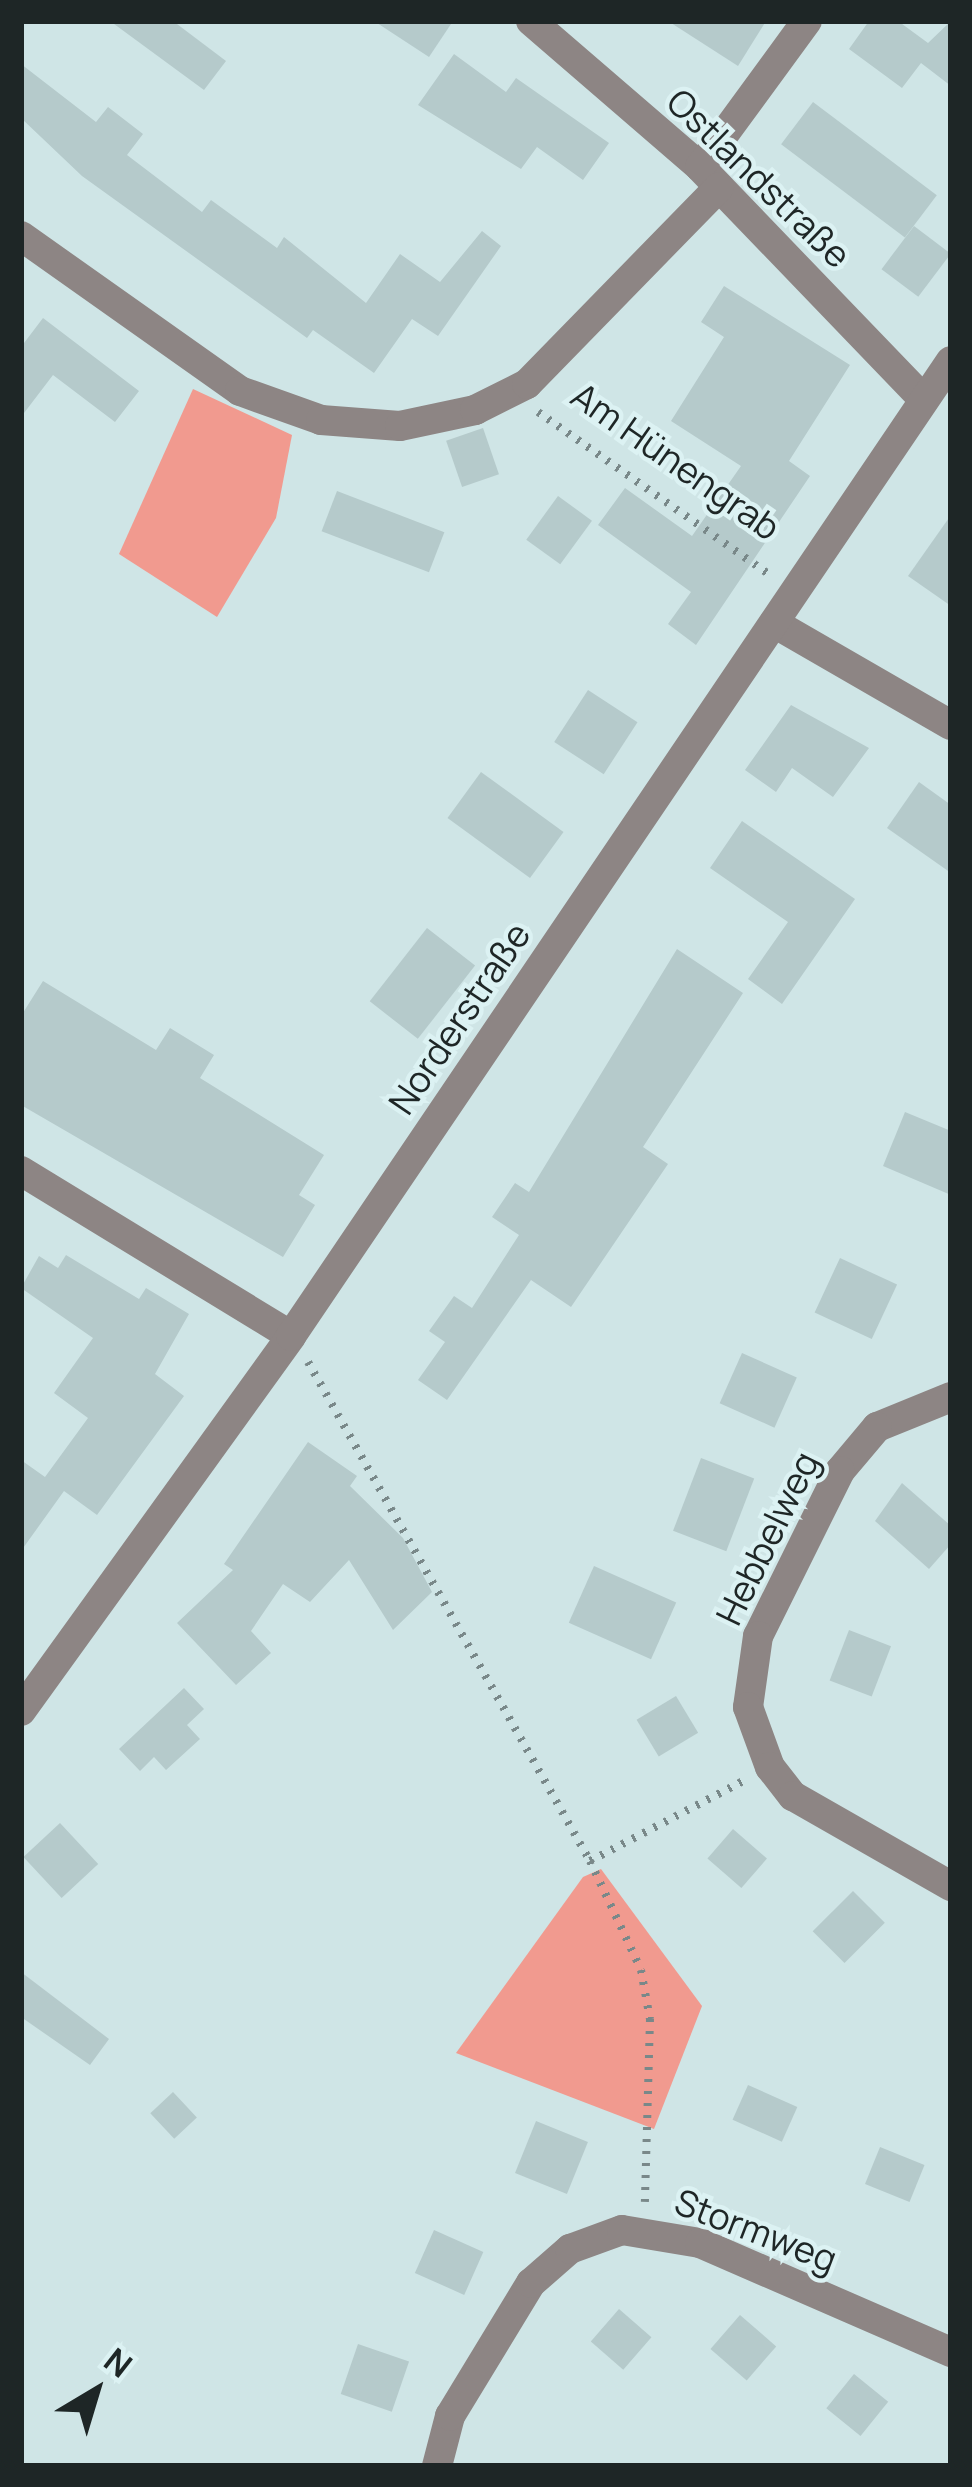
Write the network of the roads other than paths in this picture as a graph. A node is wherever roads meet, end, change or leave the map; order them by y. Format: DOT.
graph roads {
  1 [pos="531,21"];
  2 [pos="807,21"];
  3 [pos="709,177"];
  4 [pos="21,236"];
  5 [pos="951,361"];
  6 [pos="924,400"];
  7 [pos="773,622"];
  8 [pos="951,725"];
  9 [pos="21,1171"];
  10 [pos="291,1336"];
  11 [pos="951,1397"];
  12 [pos="21,1711"];
  13 [pos="951,1886"];
  14 [pos="951,2352"];
  15 [pos="437,2466"];
  1 -- 3 [label="street, Ostlandstraße"];
  2 -- 3 [label="street, Am Hünengrab"];
  3 -- 4 [label="street, Am Hünengrab"];
  3 -- 6 [label="street, Ostlandstraße"];
  5 -- 6 [label="street, Norderstraße"];
  6 -- 7 [label="street, Norderstraße"];
  7 -- 8 [label="street"];
  7 -- 10 [label="street, Norderstraße"];
  9 -- 10 [label="street"];
  10 -- 12 [label="street, Norderstraße"];
  11 -- 13 [label="street, Hebbelweg"];
  14 -- 15 [label="street, Stormweg"];
}
